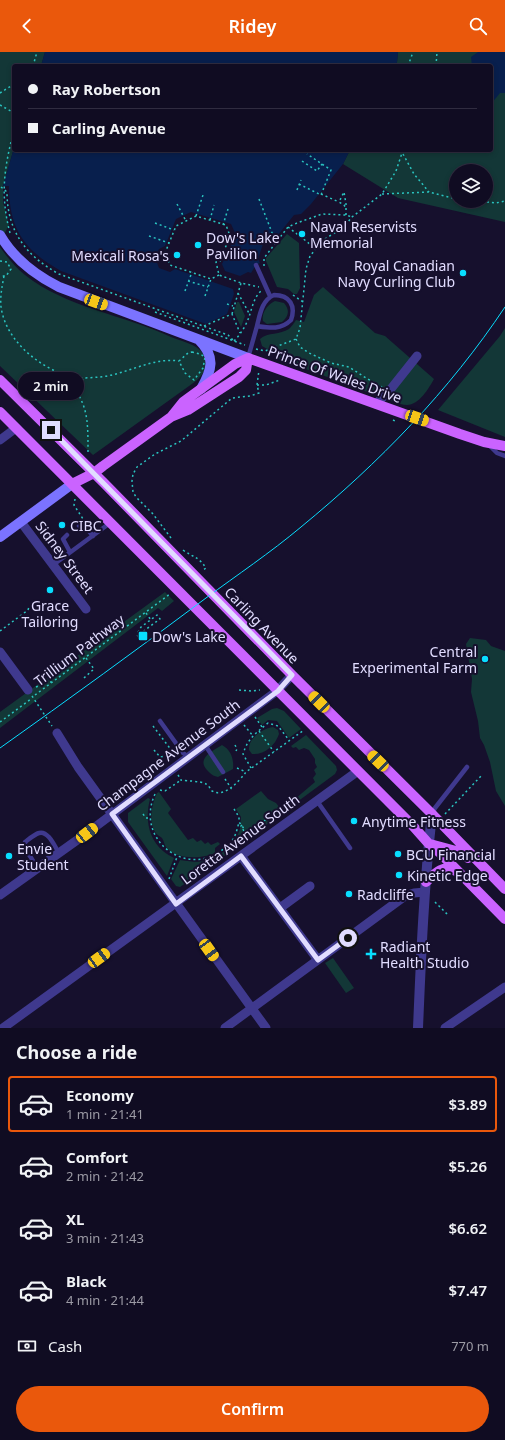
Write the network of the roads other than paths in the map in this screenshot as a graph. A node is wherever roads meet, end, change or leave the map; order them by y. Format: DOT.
graph roads {
  1 [pos="0,235"];
  2 [pos="256,265"];
  3 [pos="270,296"];
  4 [pos="257,326"];
  5 [pos="199,340"];
  6 [pos="416,356"];
  7 [pos="248,358"];
  8 [pos="0,380"];
  9 [pos="200,389"];
  10 [pos="376,404"];
  11 [pos="0,412"];
  12 [pos="171,417"];
  13 [pos="16,428"];
  14 [pos="0,440"];
  15 [pos="487,443"];
  16 [pos="505,446"];
  17 [pos="505,456"];
  18 [pos="94,473"];
  19 [pos="72,484"];
  20 [pos="21,522"];
  21 [pos="110,523"];
  22 [pos="79,526"];
  23 [pos="67,535"];
  24 [pos="93,536"];
  25 [pos="0,537"];
  26 [pos="70,552"];
  27 [pos="53,565"];
  28 [pos="86,608"];
  29 [pos="0,652"];
  30 [pos="292,675"];
  31 [pos="278,691"];
  32 [pos="30,694"];
  33 [pos="160,721"];
  34 [pos="57,732"];
  35 [pos="205,745"];
  36 [pos="189,757"];
  37 [pos="467,767"];
  38 [pos="358,771"];
  39 [pos="223,772"];
  40 [pos="316,801"];
  41 [pos="112,814"];
  42 [pos="432,814"];
  43 [pos="428,844"];
  44 [pos="350,848"];
  45 [pos="59,853"];
  46 [pos="241,856"];
  47 [pos="38,869"];
  48 [pos="458,872"];
  49 [pos="493,877"];
  50 [pos="426,882"];
  51 [pos="310,886"];
  52 [pos="505,889"];
  53 [pos="425,892"];
  54 [pos="0,896"];
  55 [pos="176,904"];
  56 [pos="280,908"];
  57 [pos="505,919"];
  58 [pos="318,960"];
  59 [pos="505,986"];
  60 [pos="252,1009"];
  61 [pos="3,1028"];
  62 [pos="225,1028"];
  63 [pos="266,1028"];
  64 [pos="418,1028"];
  65 [pos="445,1028"];
  1 -- 5 [label="main road"];
  2 -- 3 [label="lane"];
  3 -- 4 [label="lane"];
  3 -- 4 [label="lane"];
  4 -- 7 [label="lane"];
  5 -- 7 [label="main road"];
  5 -- 9 [label="main road"];
  6 -- 10 [label="street"];
  7 -- 9 [label="main road"];
  7 -- 10 [label="main road, Prince Of Wales Drive"];
  7 -- 12 [label="main road"];
  8 -- 18 [label="main road, Carling Avenue"];
  9 -- 12 [label="main road"];
  10 -- 15 [label="main road, Prince Of Wales Drive"];
  11 -- 13 [label="main road"];
  12 -- 18 [label="main road"];
  13 -- 14 [label="street"];
  13 -- 19 [label="main road"];
  15 -- 16 [label="main road, Prince Of Wales Drive"];
  15 -- 17 [label="lane"];
  18 -- 19 [label="main road"];
  18 -- 30 [label="main road, Carling Avenue"];
  19 -- 20 [label="main road"];
  19 -- 21 [label="main road"];
  20 -- 25 [label="main road"];
  20 -- 27 [label="street, Sidney Street"];
  21 -- 24 [label="lane"];
  21 -- 31 [label="main road"];
  22 -- 24 [label="lane"];
  23 -- 26 [label="lane"];
  24 -- 26 [label="lane"];
  26 -- 27 [label="lane"];
  27 -- 28 [label="street, Sidney Street"];
  29 -- 32 [label="street"];
  30 -- 31 [label="street, Champagne Avenue South"];
  30 -- 42 [label="main road, Carling Avenue"];
  31 -- 35 [label="street, Champagne Avenue South"];
  31 -- 38 [label="main road"];
  33 -- 36 [label="lane"];
  34 -- 41 [label="street"];
  35 -- 36 [label="street, Champagne Avenue South"];
  35 -- 39 [label="lane"];
  36 -- 41 [label="street, Champagne Avenue South"];
  37 -- 42 [label="lane"];
  38 -- 40 [label="street, Loretta Avenue South"];
  38 -- 43 [label="main road"];
  40 -- 44 [label="lane"];
  40 -- 46 [label="street, Loretta Avenue South"];
  41 -- 45 [label="street, Champagne Avenue South"];
  41 -- 55 [label="street"];
  42 -- 43 [label="street"];
  42 -- 49 [label="main road, Carling Avenue"];
  43 -- 48 [label="main road"];
  43 -- 49 [label="main road"];
  43 -- 50 [label="street"];
  45 -- 47 [label="street, Champagne Avenue South"];
  45 -- 47 [label="lane"];
  46 -- 55 [label="street, Loretta Avenue South"];
  46 -- 56 [label="street"];
  47 -- 54 [label="street, Champagne Avenue South"];
  48 -- 50 [label="main road"];
  48 -- 57 [label="main road"];
  49 -- 52 [label="main road, Carling Avenue"];
  50 -- 53 [label="street"];
  51 -- 56 [label="street"];
  53 -- 58 [label="street"];
  53 -- 64 [label="street"];
  55 -- 60 [label="street"];
  55 -- 61 [label="street, Loretta Avenue South"];
  56 -- 58 [label="street"];
  58 -- 60 [label="street"];
  59 -- 65 [label="street"];
  60 -- 62 [label="street"];
  60 -- 63 [label="street"];
}
